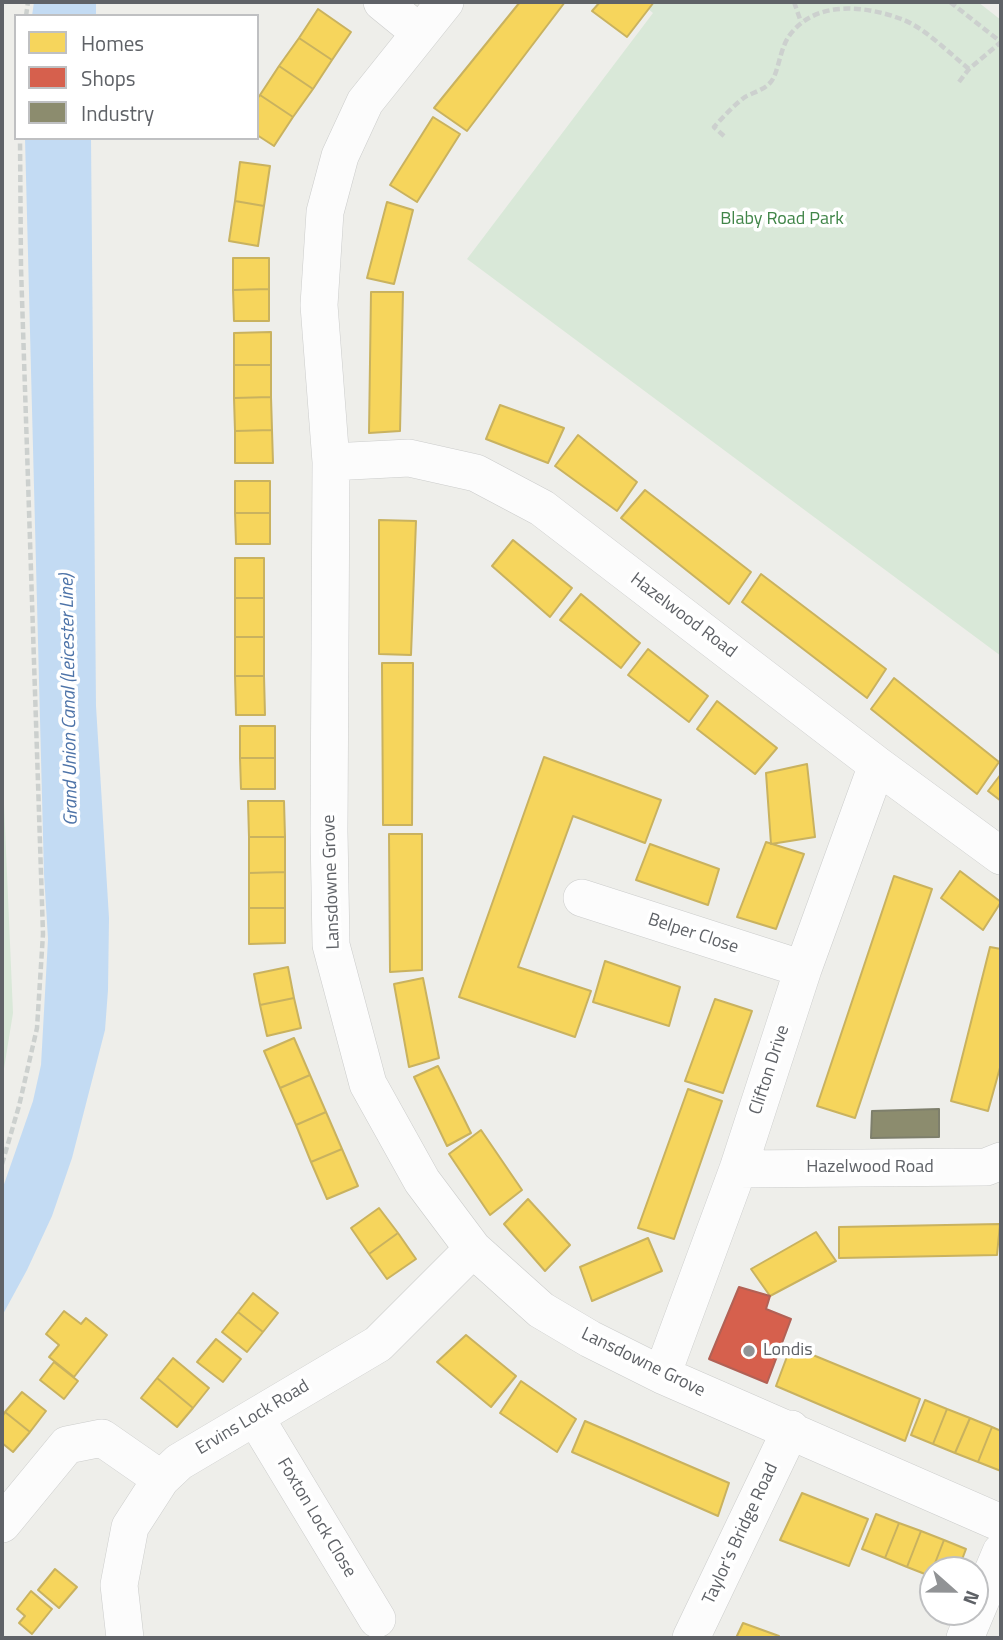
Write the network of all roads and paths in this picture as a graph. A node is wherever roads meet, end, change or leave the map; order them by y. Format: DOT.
graph roads {
  1 [pos="382,2"];
  2 [pos="445,2"];
  3 [pos="794,2"];
  4 [pos="950,2"];
  5 [pos="801,22"];
  6 [pos="419,33"];
  7 [pos="1001,42"];
  8 [pos="968,69"];
  9 [pos="959,82"];
  10 [pos="724,136"];
  11 [pos="20,140"];
  12 [pos="331,462"];
  13 [pos="877,765"];
  14 [pos="1001,856"];
  15 [pos="582,898"];
  16 [pos="803,969"];
  17 [pos="1001,1161"];
  18 [pos="2,1164"];
  19 [pos="738,1169"];
  20 [pos="474,1249"];
  21 [pos="662,1375"];
  22 [pos="255,1417"];
  23 [pos="791,1429"];
  24 [pos="161,1479"];
  25 [pos="1001,1523"];
  26 [pos="2,1524"];
  27 [pos="1001,1552"];
  28 [pos="377,1619"];
  29 [pos="125,1638"];
  30 [pos="691,1638"];
  31 [pos="965,1638"];
  1 -- 6 [label="street"];
  2 -- 6 [label="street, Lansdowne Grove"];
  3 -- 5 [label="path"];
  4 -- 7 [label="path"];
  5 -- 8 [label="path"];
  5 -- 10 [label="path"];
  6 -- 12 [label="street, Lansdowne Grove"];
  7 -- 8 [label="path"];
  8 -- 9 [label="path"];
  11 -- 18 [label="path"];
  12 -- 13 [label="street, Hazelwood Road"];
  12 -- 20 [label="street, Lansdowne Grove"];
  13 -- 14 [label="street, Hazelwood Road"];
  13 -- 16 [label="street, Clifton Drive"];
  15 -- 16 [label="street, Belper Close"];
  16 -- 19 [label="street, Clifton Drive"];
  17 -- 19 [label="street, Hazelwood Road"];
  19 -- 21 [label="street, Clifton Drive"];
  20 -- 21 [label="street, Lansdowne Grove"];
  20 -- 22 [label="street, Ervins Lock Road"];
  21 -- 23 [label="street, Lansdowne Grove"];
  22 -- 24 [label="street, Ervins Lock Road"];
  22 -- 28 [label="street, Foxton Lock Close"];
  23 -- 25 [label="street, Lansdowne Grove"];
  23 -- 30 [label="street, Taylor's Bridge Road"];
  24 -- 26 [label="street"];
  24 -- 29 [label="street, Ervins Lock Road"];
  27 -- 31 [label="street"];
}
